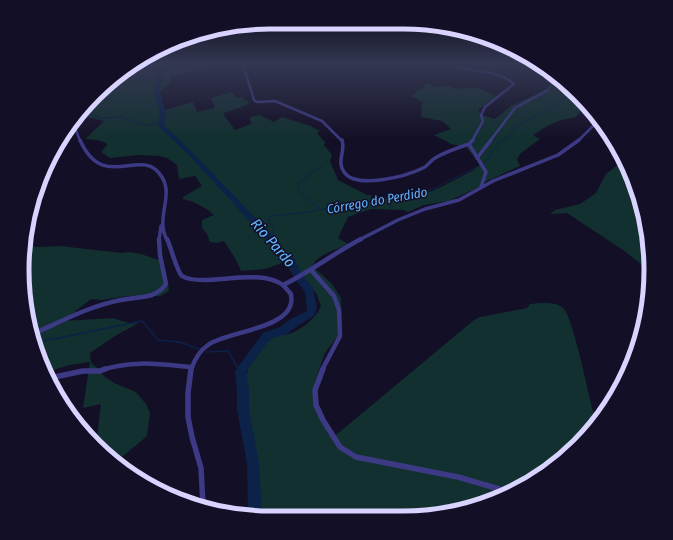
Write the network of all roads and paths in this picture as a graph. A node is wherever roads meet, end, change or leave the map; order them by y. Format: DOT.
graph roads {
  1 [pos="250,89"];
  2 [pos="507,89"];
  3 [pos="548,90"];
  4 [pos="595,125"];
  5 [pos="76,128"];
  6 [pos="469,144"];
  7 [pos="477,158"];
  8 [pos="481,187"];
  9 [pos="162,224"];
  10 [pos="311,270"];
  11 [pos="283,285"];
  12 [pos="37,332"];
  13 [pos="191,366"];
  14 [pos="54,377"];
  15 [pos="502,490"];
  16 [pos="203,501"];
  1 -- 6 [label="street"];
  2 -- 6 [label="street"];
  3 -- 7 [label="street"];
  4 -- 8 [label="street"];
  5 -- 9 [label="street"];
  6 -- 7 [label="street"];
  7 -- 8 [label="street"];
  8 -- 10 [label="street"];
  9 -- 11 [label="street"];
  9 -- 12 [label="street"];
  10 -- 11 [label="street"];
  10 -- 15 [label="street"];
  11 -- 13 [label="street"];
  13 -- 14 [label="street"];
  13 -- 16 [label="street"];
}
